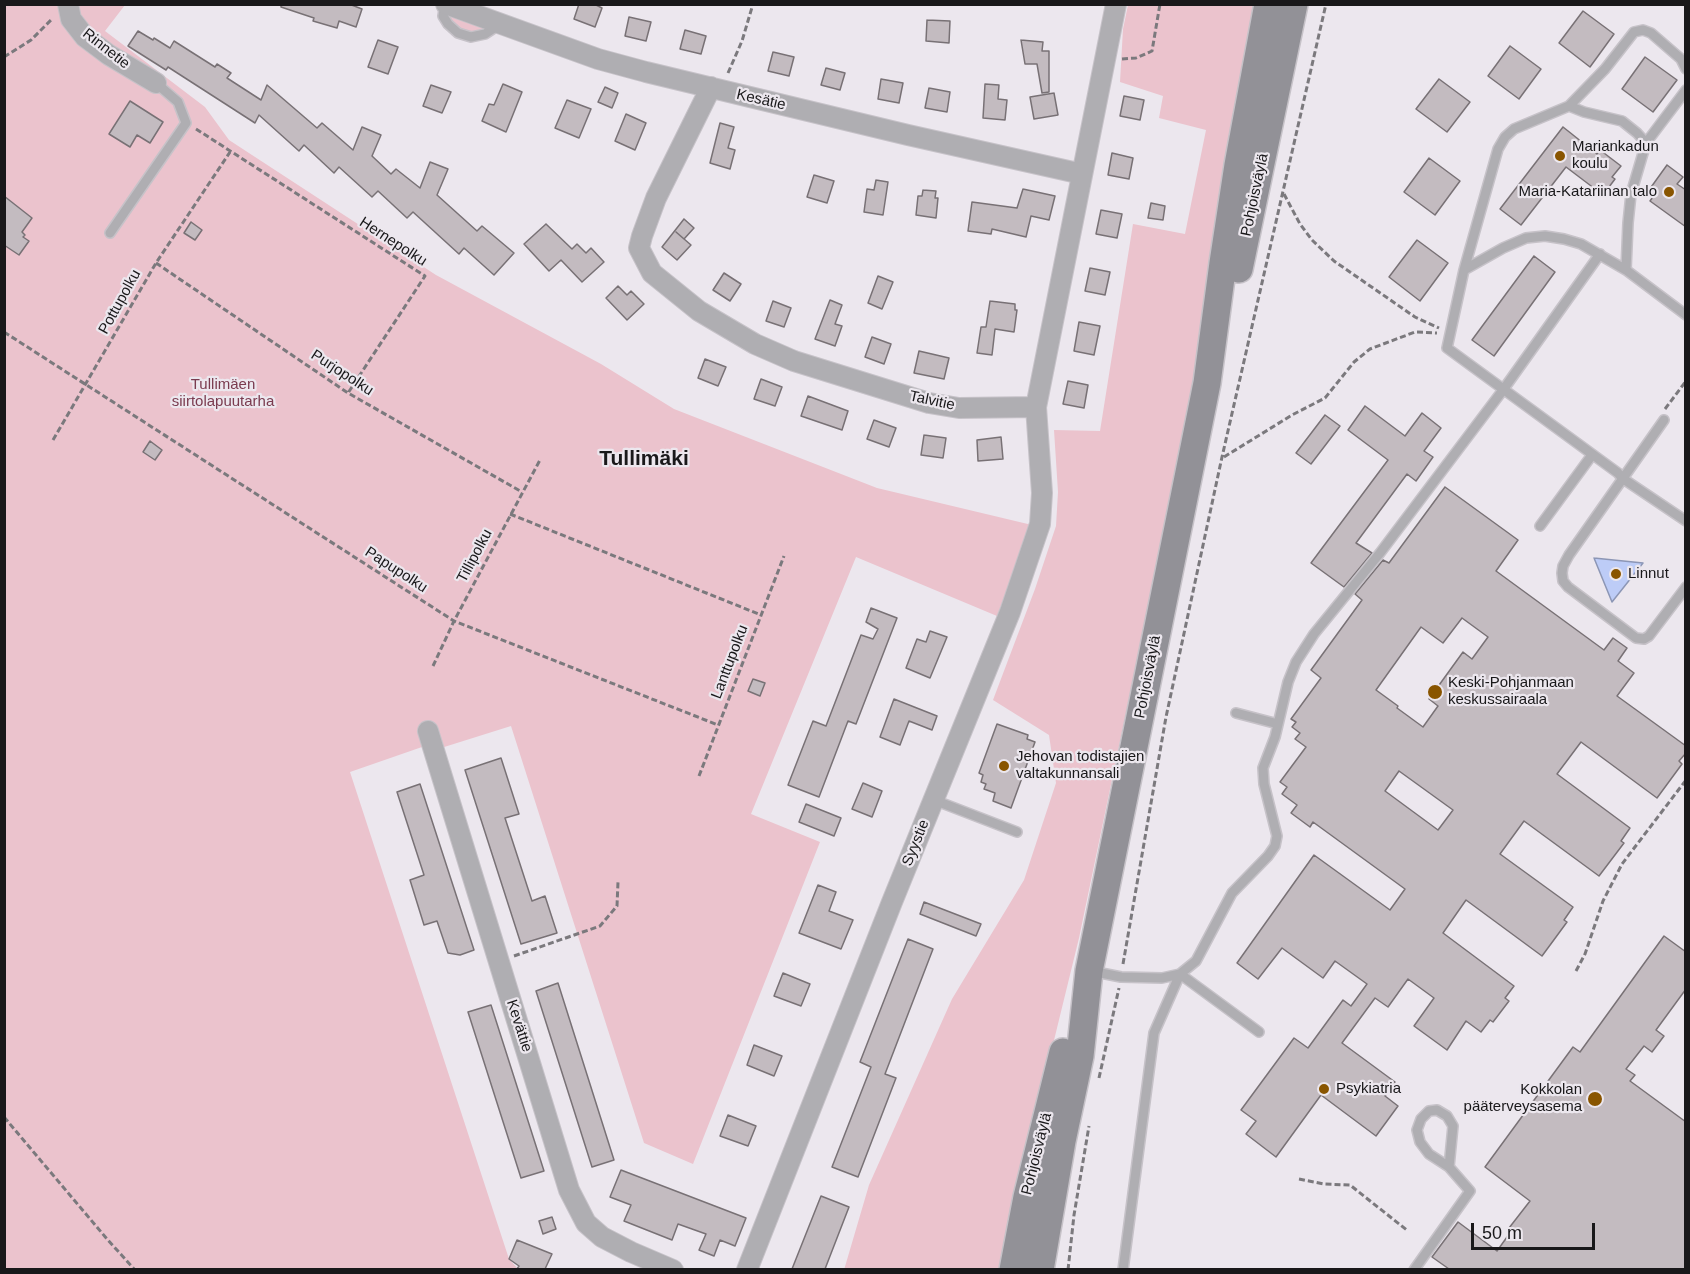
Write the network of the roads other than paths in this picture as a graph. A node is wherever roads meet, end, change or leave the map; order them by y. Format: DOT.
graph roads {
  1 [pos="68,4"];
  2 [pos="445,4"];
  3 [pos="1116,4"];
  4 [pos="1269,4"];
  5 [pos="1294,4"];
  6 [pos="1686,69"];
  7 [pos="156,83"];
  8 [pos="716,89"];
  9 [pos="1686,90"];
  10 [pos="1569,106"];
  11 [pos="1646,143"];
  12 [pos="1082,174"];
  13 [pos="110,233"];
  14 [pos="1600,254"];
  15 [pos="1464,270"];
  16 [pos="1626,270"];
  17 [pos="1686,315"];
  18 [pos="1207,383"];
  19 [pos="1503,390"];
  20 [pos="1036,407"];
  21 [pos="1664,420"];
  22 [pos="1592,455"];
  23 [pos="1622,478"];
  24 [pos="1686,521"];
  25 [pos="1540,526"];
  26 [pos="1686,587"];
  27 [pos="1236,713"];
  28 [pos="1278,724"];
  29 [pos="428,731"];
  30 [pos="934,800"];
  31 [pos="1017,832"];
  32 [pos="1089,971"];
  33 [pos="1180,974"];
  34 [pos="1259,1032"];
  35 [pos="1449,1167"];
  36 [pos="673,1269"];
  37 [pos="747,1269"];
  38 [pos="1013,1269"];
  39 [pos="1040,1269"];
  40 [pos="1123,1269"];
  41 [pos="1414,1269"];
  1 -- 7 [label="street, Rinnetie"];
  2 -- 8 [label="street, Kesätie"];
  3 -- 12 [label="street"];
  4 -- 18 [label="main road, Pohjoisväylä"];
  5 -- 18 [label="main road, Pohjoisväylä"];
  6 -- 10 [label="lane"];
  7 -- 13 [label="lane"];
  8 -- 12 [label="street, Kesätie"];
  8 -- 20 [label="street, Talvitie"];
  9 -- 11 [label="lane"];
  10 -- 11 [label="lane"];
  10 -- 15 [label="lane"];
  11 -- 16 [label="lane"];
  12 -- 20 [label="street"];
  14 -- 15 [label="lane"];
  14 -- 16 [label="lane"];
  14 -- 19 [label="lane"];
  15 -- 19 [label="lane"];
  16 -- 17 [label="lane"];
  18 -- 32 [label="main road, Pohjoisväylä"];
  19 -- 22 [label="lane"];
  19 -- 28 [label="lane"];
  20 -- 30 [label="street, Syystie"];
  21 -- 23 [label="lane"];
  22 -- 23 [label="lane"];
  22 -- 25 [label="lane"];
  23 -- 24 [label="lane"];
  23 -- 26 [label="lane"];
  27 -- 28 [label="lane"];
  28 -- 33 [label="lane"];
  29 -- 36 [label="street, Kevättie"];
  30 -- 31 [label="lane"];
  30 -- 37 [label="street, Syystie"];
  32 -- 33 [label="lane"];
  32 -- 38 [label="main road, Pohjoisväylä"];
  32 -- 39 [label="main road, Pohjoisväylä"];
  33 -- 34 [label="lane"];
  33 -- 40 [label="lane"];
  35 -- 35 [label="lane"];
  35 -- 41 [label="lane"];
}
